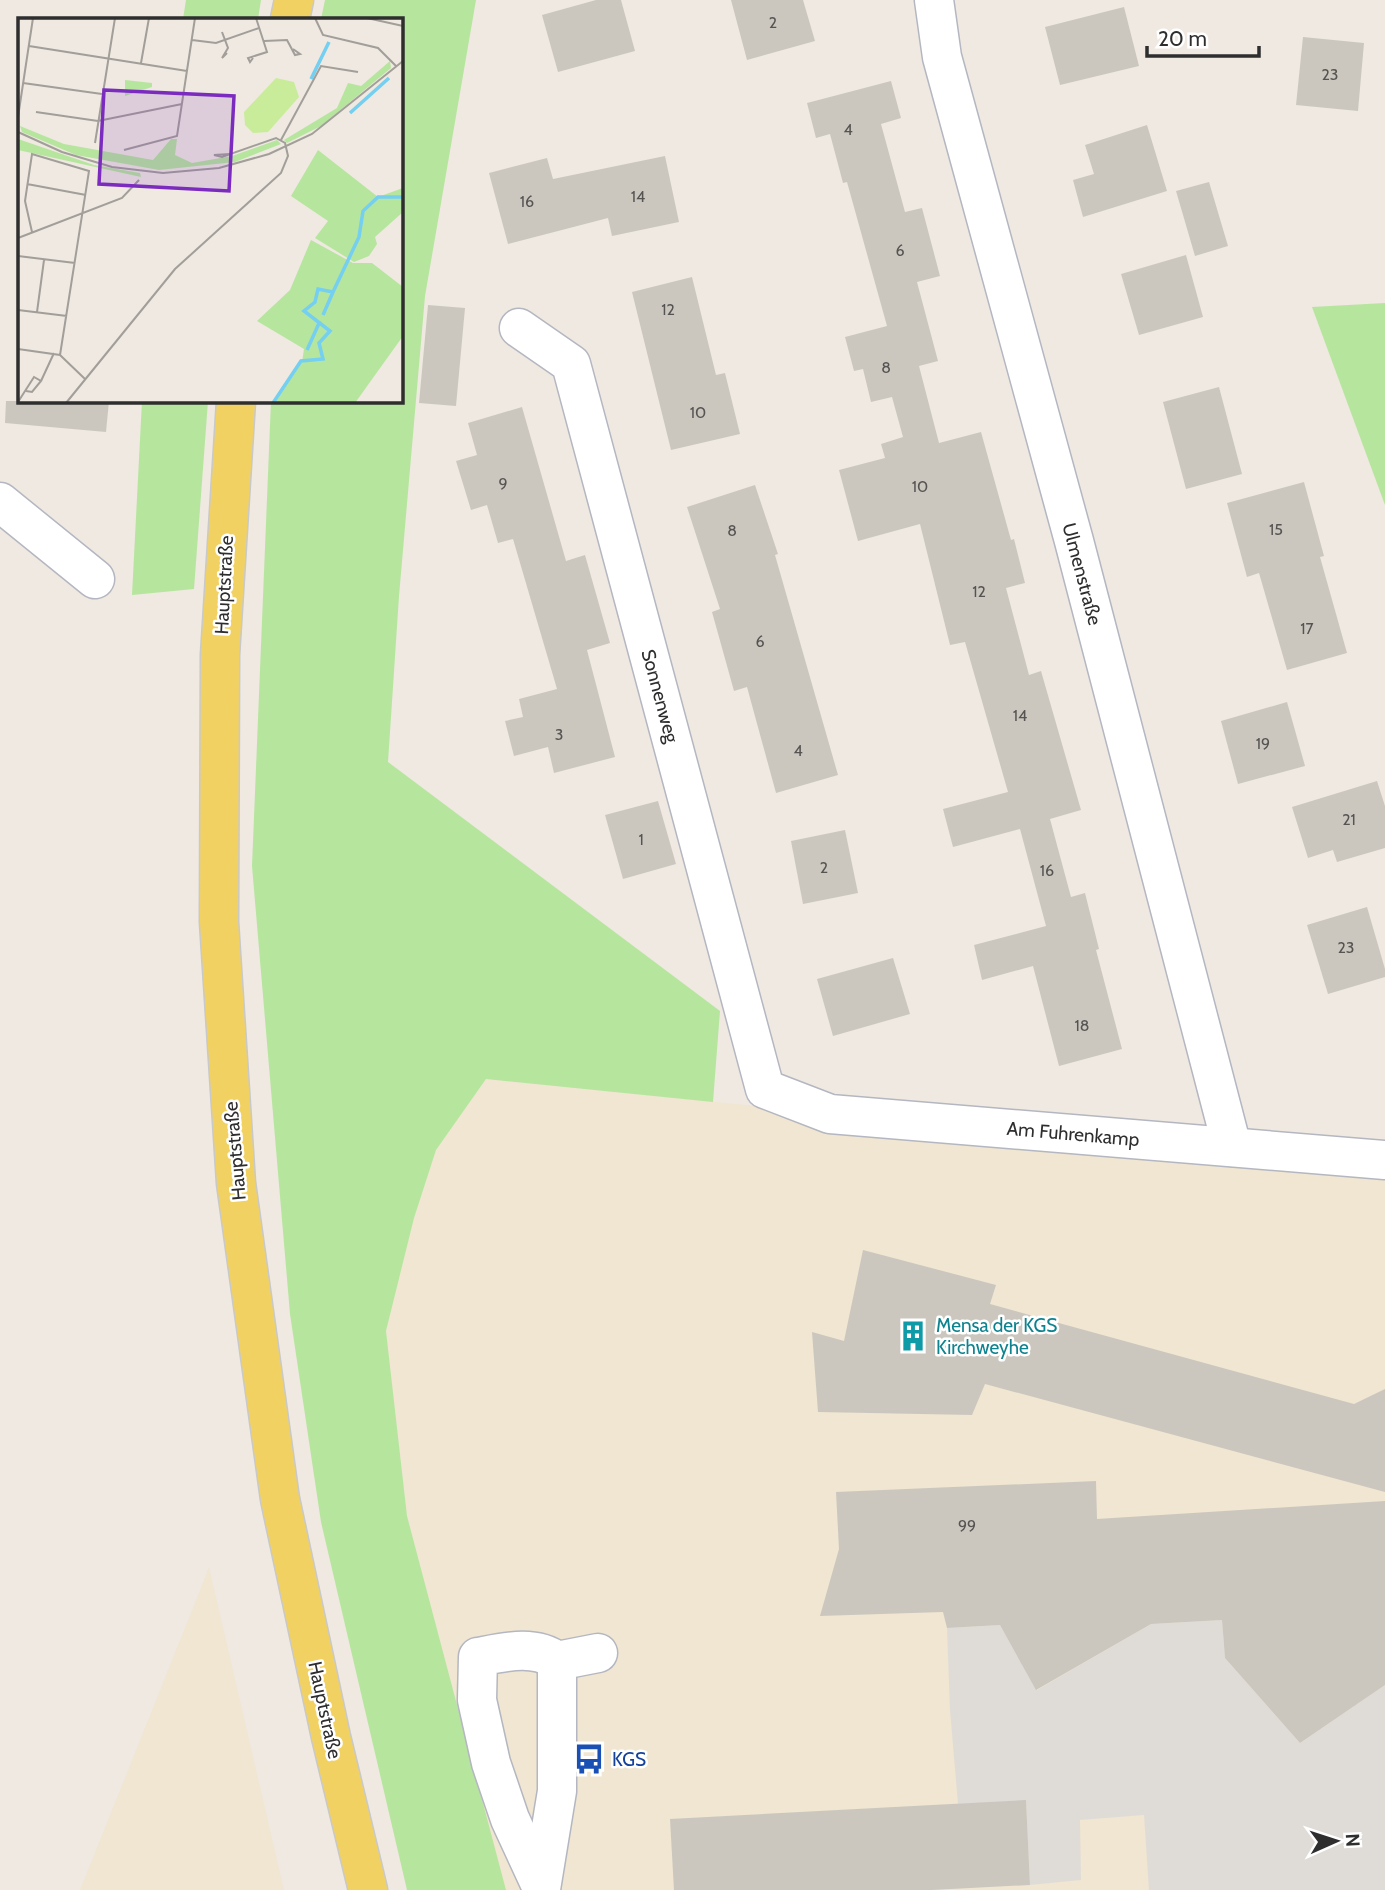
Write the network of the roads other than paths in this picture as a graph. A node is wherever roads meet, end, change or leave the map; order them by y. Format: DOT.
graph roads {
  1 [pos="294,0"];
  2 [pos="934,0"];
  3 [pos="290,18"];
  4 [pos="519,328"];
  5 [pos="236,402"];
  6 [pos="0,502"];
  7 [pos="95,579"];
  8 [pos="765,1089"];
  9 [pos="1232,1147"];
  10 [pos="1385,1160"];
  11 [pos="598,1653"];
  12 [pos="557,1661"];
  13 [pos="541,1888"];
  14 [pos="368,1890"];
  1 -- 3 [label="main road"];
  2 -- 9 [label="street, Ulmenstraße"];
  4 -- 8 [label="street, Sonnenweg"];
  5 -- 14 [label="main road, Hauptstraße"];
  6 -- 7 [label="street"];
  8 -- 9 [label="street, Am Fuhrenkamp"];
  9 -- 10 [label="street, Am Fuhrenkamp"];
  11 -- 12 [label="street"];
  12 -- 13 [label="street"];
  12 -- 13 [label="street"];
}
